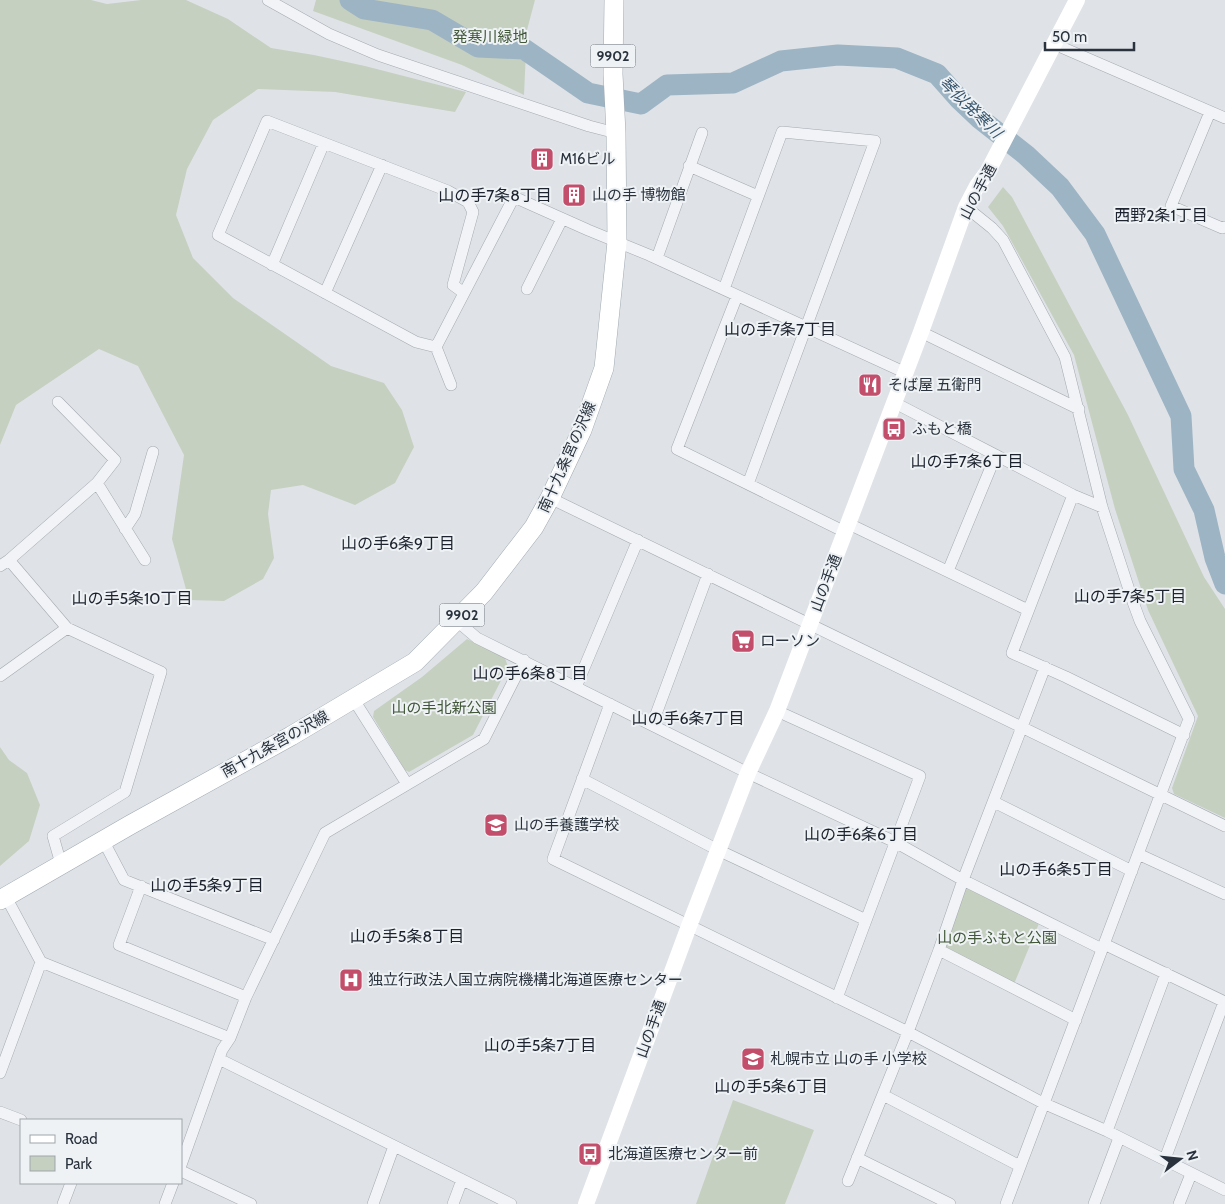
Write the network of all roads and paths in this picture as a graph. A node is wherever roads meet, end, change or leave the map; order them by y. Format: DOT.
graph roads {
  1 [pos="268,0"];
  2 [pos="614,0"];
  3 [pos="1077,0"];
  4 [pos="1054,44"];
  5 [pos="1210,112"];
  6 [pos="1225,118"];
  7 [pos="616,133"];
  8 [pos="702,133"];
  9 [pos="324,143"];
  10 [pos="382,165"];
  11 [pos="689,166"];
  12 [pos="758,196"];
  13 [pos="966,207"];
  14 [pos="562,218"];
  15 [pos="1225,226"];
  16 [pos="617,242"];
  17 [pos="657,258"];
  18 [pos="272,265"];
  19 [pos="527,289"];
  20 [pos="724,289"];
  21 [pos="325,293"];
  22 [pos="464,293"];
  23 [pos="737,296"];
  24 [pos="808,328"];
  25 [pos="922,332"];
  26 [pos="436,347"];
  27 [pos="906,373"];
  28 [pos="451,385"];
  29 [pos="58,402"];
  30 [pos="895,403"];
  31 [pos="1079,409"];
  32 [pos="153,452"];
  33 [pos="996,455"];
  34 [pos="97,483"];
  35 [pos="748,484"];
  36 [pos="1072,495"];
  37 [pos="550,498"];
  38 [pos="1102,507"];
  39 [pos="847,528"];
  40 [pos="125,529"];
  41 [pos="638,540"];
  42 [pos="145,560"];
  43 [pos="5,563"];
  44 [pos="948,571"];
  45 [pos="708,574"];
  46 [pos="1028,610"];
  47 [pos="456,621"];
  48 [pos="810,624"];
  49 [pos="67,628"];
  50 [pos="524,660"];
  51 [pos="1045,667"];
  52 [pos="0,676"];
  53 [pos="576,687"];
  54 [pos="354,700"];
  55 [pos="610,704"];
  56 [pos="777,711"];
  57 [pos="652,725"];
  58 [pos="1022,726"];
  59 [pos="1184,735"];
  60 [pos="748,773"];
  61 [pos="582,779"];
  62 [pos="407,784"];
  63 [pos="1160,795"];
  64 [pos="994,802"];
  65 [pos="1225,826"];
  66 [pos="103,840"];
  67 [pos="895,842"];
  68 [pos="718,850"];
  69 [pos="1138,854"];
  70 [pos="61,864"];
  71 [pos="1132,872"];
  72 [pos="963,880"];
  73 [pos="140,886"];
  74 [pos="1225,894"];
  75 [pos="3,898"];
  76 [pos="866,920"];
  77 [pos="689,926"];
  78 [pos="274,940"];
  79 [pos="1103,946"];
  80 [pos="939,950"];
  81 [pos="41,962"];
  82 [pos="1166,973"];
  83 [pos="246,997"];
  84 [pos="837,998"];
  85 [pos="1224,1002"];
  86 [pos="1076,1020"];
  87 [pos="908,1032"];
  88 [pos="230,1038"];
  89 [pos="5,1044"];
  90 [pos="219,1059"];
  91 [pos="0,1073"];
  92 [pos="883,1095"];
  93 [pos="1043,1103"];
  94 [pos="0,1112"];
  95 [pos="20,1120"];
  96 [pos="1107,1131"];
  97 [pos="1119,1138"];
  98 [pos="394,1146"];
  99 [pos="858,1158"];
  100 [pos="1164,1160"];
  101 [pos="182,1162"];
  102 [pos="1020,1166"];
  103 [pos="182,1171"];
  104 [pos="1191,1174"];
  105 [pos="462,1180"];
  106 [pos="848,1181"];
  107 [pos="71,1184"];
  108 [pos="173,1184"];
  109 [pos="1225,1190"];
  110 [pos="63,1204"];
  111 [pos="165,1204"];
  112 [pos="251,1204"];
  113 [pos="373,1204"];
  114 [pos="453,1204"];
  115 [pos="511,1204"];
  116 [pos="586,1204"];
  117 [pos="950,1204"];
  118 [pos="1006,1204"];
  119 [pos="1094,1204"];
  120 [pos="1179,1204"];
  1 -- 7 [label="street"];
  2 -- 7 [label="main road, 南十九条宮の沢線 / 9902"];
  3 -- 4 [label="main road, 山の手通"];
  4 -- 5 [label="street"];
  4 -- 13 [label="main road, 山の手通"];
  5 -- 6 [label="street"];
  5 -- 15 [label="street"];
  7 -- 16 [label="main road, 南十九条宮の沢線 / 9902"];
  8 -- 11 [label="street"];
  9 -- 10 [label="street"];
  9 -- 18 [label="street"];
  9 -- 18 [label="street"];
  10 -- 21 [label="street"];
  10 -- 22 [label="street"];
  11 -- 12 [label="street"];
  11 -- 17 [label="street"];
  12 -- 20 [label="street"];
  12 -- 24 [label="street"];
  13 -- 25 [label="main road, 山の手通"];
  13 -- 31 [label="street"];
  14 -- 16 [label="street"];
  14 -- 19 [label="street"];
  14 -- 22 [label="street"];
  16 -- 17 [label="street"];
  16 -- 37 [label="main road, 南十九条宮の沢線 / 9902"];
  17 -- 20 [label="street"];
  18 -- 21 [label="street"];
  20 -- 23 [label="street"];
  21 -- 26 [label="street"];
  22 -- 26 [label="street"];
  23 -- 24 [label="street"];
  23 -- 35 [label="street"];
  24 -- 27 [label="street"];
  24 -- 35 [label="street"];
  25 -- 27 [label="main road, 山の手通"];
  25 -- 31 [label="street"];
  26 -- 28 [label="street"];
  27 -- 30 [label="main road, 山の手通"];
  29 -- 34 [label="street"];
  30 -- 33 [label="street"];
  30 -- 39 [label="main road, 山の手通"];
  31 -- 38 [label="street"];
  32 -- 40 [label="street"];
  33 -- 36 [label="street"];
  33 -- 44 [label="street"];
  34 -- 40 [label="street"];
  34 -- 43 [label="street"];
  35 -- 39 [label="street"];
  36 -- 38 [label="street"];
  36 -- 46 [label="street"];
  37 -- 41 [label="street"];
  37 -- 47 [label="main road, 南十九条宮の沢線 / 9902"];
  38 -- 59 [label="street"];
  39 -- 44 [label="street"];
  39 -- 48 [label="main road, 山の手通"];
  40 -- 42 [label="street"];
  41 -- 45 [label="street"];
  41 -- 53 [label="street"];
  43 -- 49 [label="street"];
  44 -- 46 [label="street"];
  45 -- 48 [label="street"];
  45 -- 57 [label="street"];
  46 -- 51 [label="street"];
  47 -- 50 [label="street"];
  47 -- 54 [label="main road, 南十九条宮の沢線 / 9902"];
  48 -- 56 [label="main road, 山の手通"];
  48 -- 58 [label="street"];
  49 -- 52 [label="street"];
  49 -- 70 [label="street"];
  50 -- 53 [label="street"];
  50 -- 62 [label="street"];
  51 -- 58 [label="street"];
  51 -- 59 [label="street"];
  53 -- 55 [label="street"];
  54 -- 62 [label="street"];
  54 -- 66 [label="main road, 南十九条宮の沢線 / 9902"];
  55 -- 57 [label="street"];
  55 -- 61 [label="street"];
  56 -- 60 [label="main road, 山の手通"];
  56 -- 67 [label="street"];
  57 -- 60 [label="street"];
  58 -- 63 [label="street"];
  58 -- 64 [label="street"];
  59 -- 63 [label="street"];
  60 -- 67 [label="street"];
  60 -- 68 [label="main road, 山の手通"];
  61 -- 68 [label="street"];
  61 -- 77 [label="street"];
  62 -- 78 [label="street"];
  63 -- 65 [label="street"];
  63 -- 69 [label="street"];
  64 -- 71 [label="street"];
  64 -- 72 [label="street"];
  66 -- 70 [label="main road, 南十九条宮の沢線 / 9902"];
  66 -- 73 [label="street"];
  67 -- 72 [label="street"];
  67 -- 76 [label="street"];
  68 -- 76 [label="street"];
  68 -- 77 [label="main road, 山の手通"];
  69 -- 71 [label="street"];
  69 -- 74 [label="street"];
  70 -- 75 [label="main road, 南十九条宮の沢線 / 9902"];
  71 -- 79 [label="street"];
  72 -- 79 [label="street"];
  72 -- 80 [label="street"];
  73 -- 78 [label="street"];
  73 -- 83 [label="street"];
  75 -- 81 [label="street"];
  76 -- 84 [label="street"];
  77 -- 84 [label="street"];
  77 -- 116 [label="main road, 山の手通"];
  78 -- 83 [label="street"];
  79 -- 82 [label="street"];
  79 -- 86 [label="street"];
  80 -- 86 [label="street"];
  80 -- 87 [label="street"];
  81 -- 88 [label="street"];
  81 -- 89 [label="street"];
  82 -- 85 [label="street"];
  82 -- 96 [label="street"];
  83 -- 88 [label="street"];
  84 -- 87 [label="street"];
  85 -- 100 [label="street"];
  86 -- 93 [label="street"];
  87 -- 92 [label="street"];
  87 -- 93 [label="street"];
  88 -- 90 [label="street"];
  89 -- 91 [label="street"];
  90 -- 98 [label="street"];
  90 -- 101 [label="street"];
  92 -- 99 [label="street"];
  92 -- 102 [label="street"];
  93 -- 96 [label="street"];
  93 -- 102 [label="street"];
  94 -- 95 [label="street"];
  96 -- 97 [label="street"];
  97 -- 100 [label="street"];
  97 -- 119 [label="street"];
  98 -- 105 [label="street"];
  98 -- 113 [label="street"];
  99 -- 106 [label="street"];
  99 -- 117 [label="street"];
  100 -- 104 [label="street"];
  102 -- 118 [label="street"];
  103 -- 112 [label="street"];
  104 -- 109 [label="street"];
  104 -- 120 [label="street"];
  105 -- 114 [label="street"];
  105 -- 115 [label="street"];
  107 -- 110 [label="street"];
  108 -- 111 [label="street"];
}
